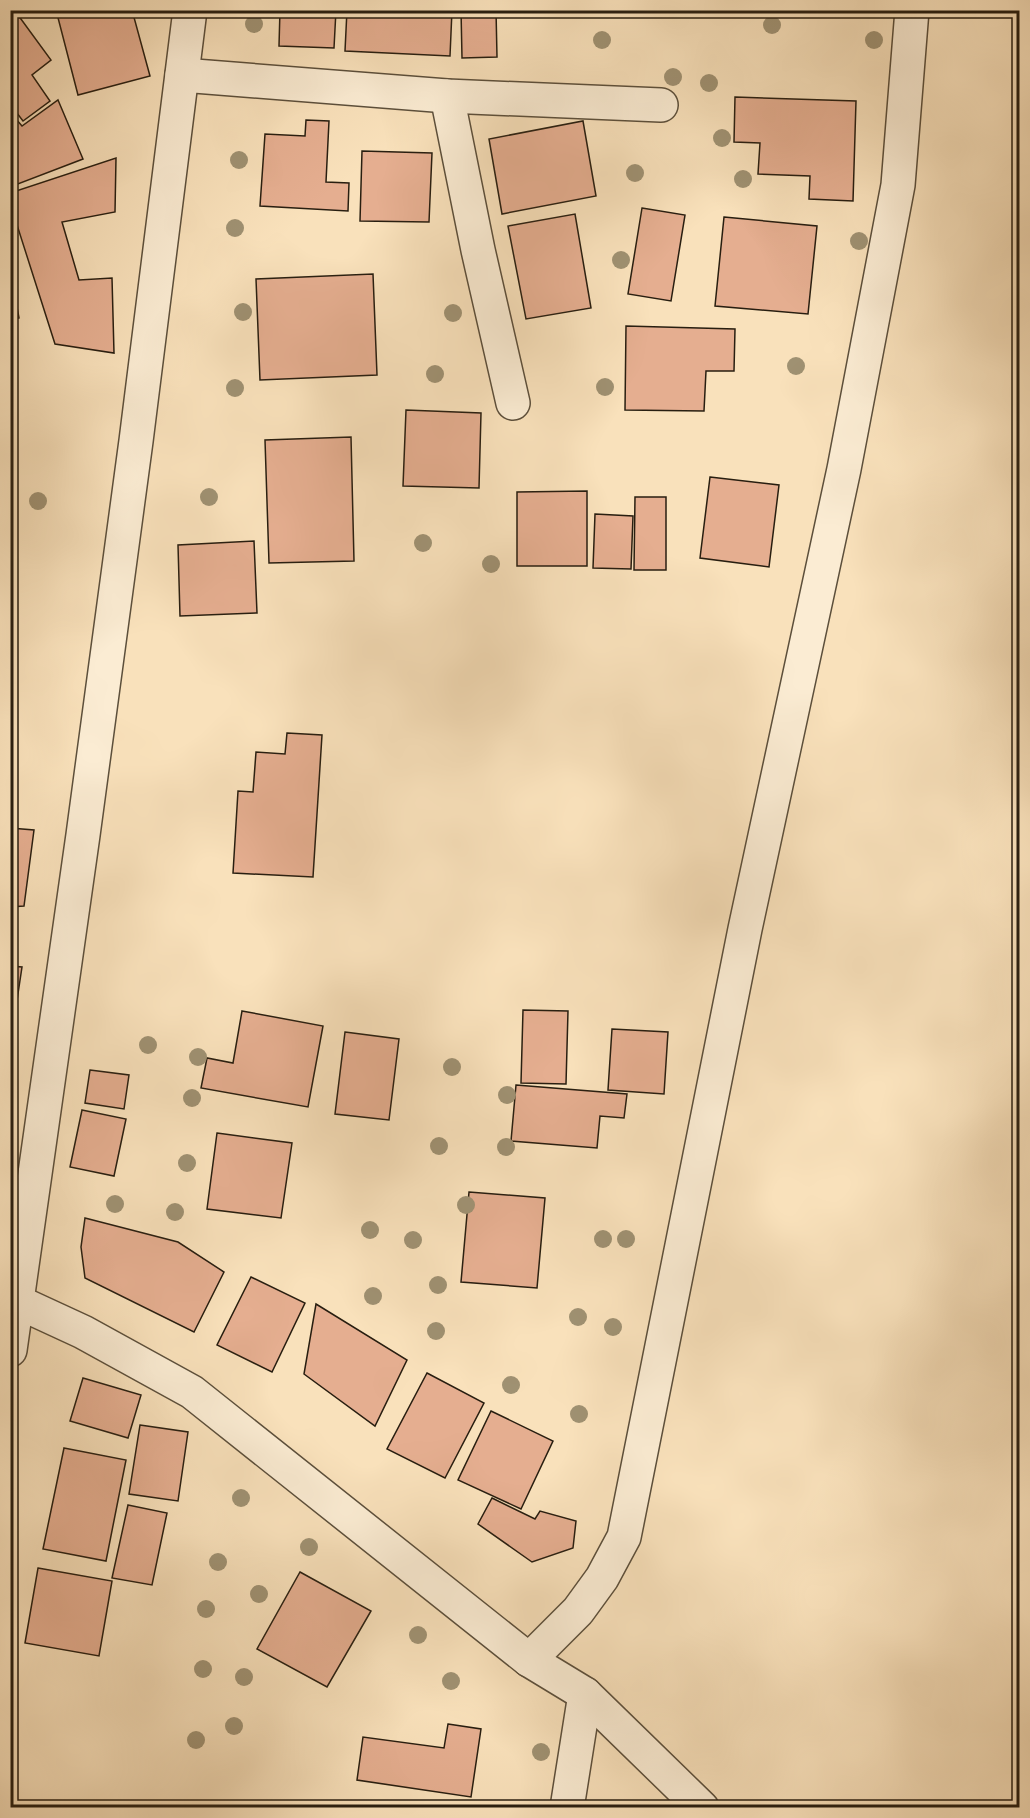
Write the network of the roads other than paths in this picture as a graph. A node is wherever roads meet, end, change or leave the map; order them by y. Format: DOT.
graph roads {
  1 [pos="190,10"];
  2 [pos="912,10"];
  3 [pos="182,75"];
  4 [pos="447,96"];
  5 [pos="661,105"];
  6 [pos="513,403"];
  7 [pos="14,1301"];
  8 [pos="10,1350"];
  9 [pos="529,1660"];
  10 [pos="585,1694"];
  11 [pos="567,1808"];
  12 [pos="702,1808"];
  1 -- 3 [label="street"];
  2 -- 9 [label="street"];
  3 -- 4 [label="street"];
  3 -- 7 [label="street"];
  4 -- 5 [label="street"];
  4 -- 6 [label="street"];
  7 -- 8 [label="street"];
  7 -- 9 [label="street"];
  9 -- 10 [label="street"];
  10 -- 11 [label="street"];
  10 -- 12 [label="street"];
}
